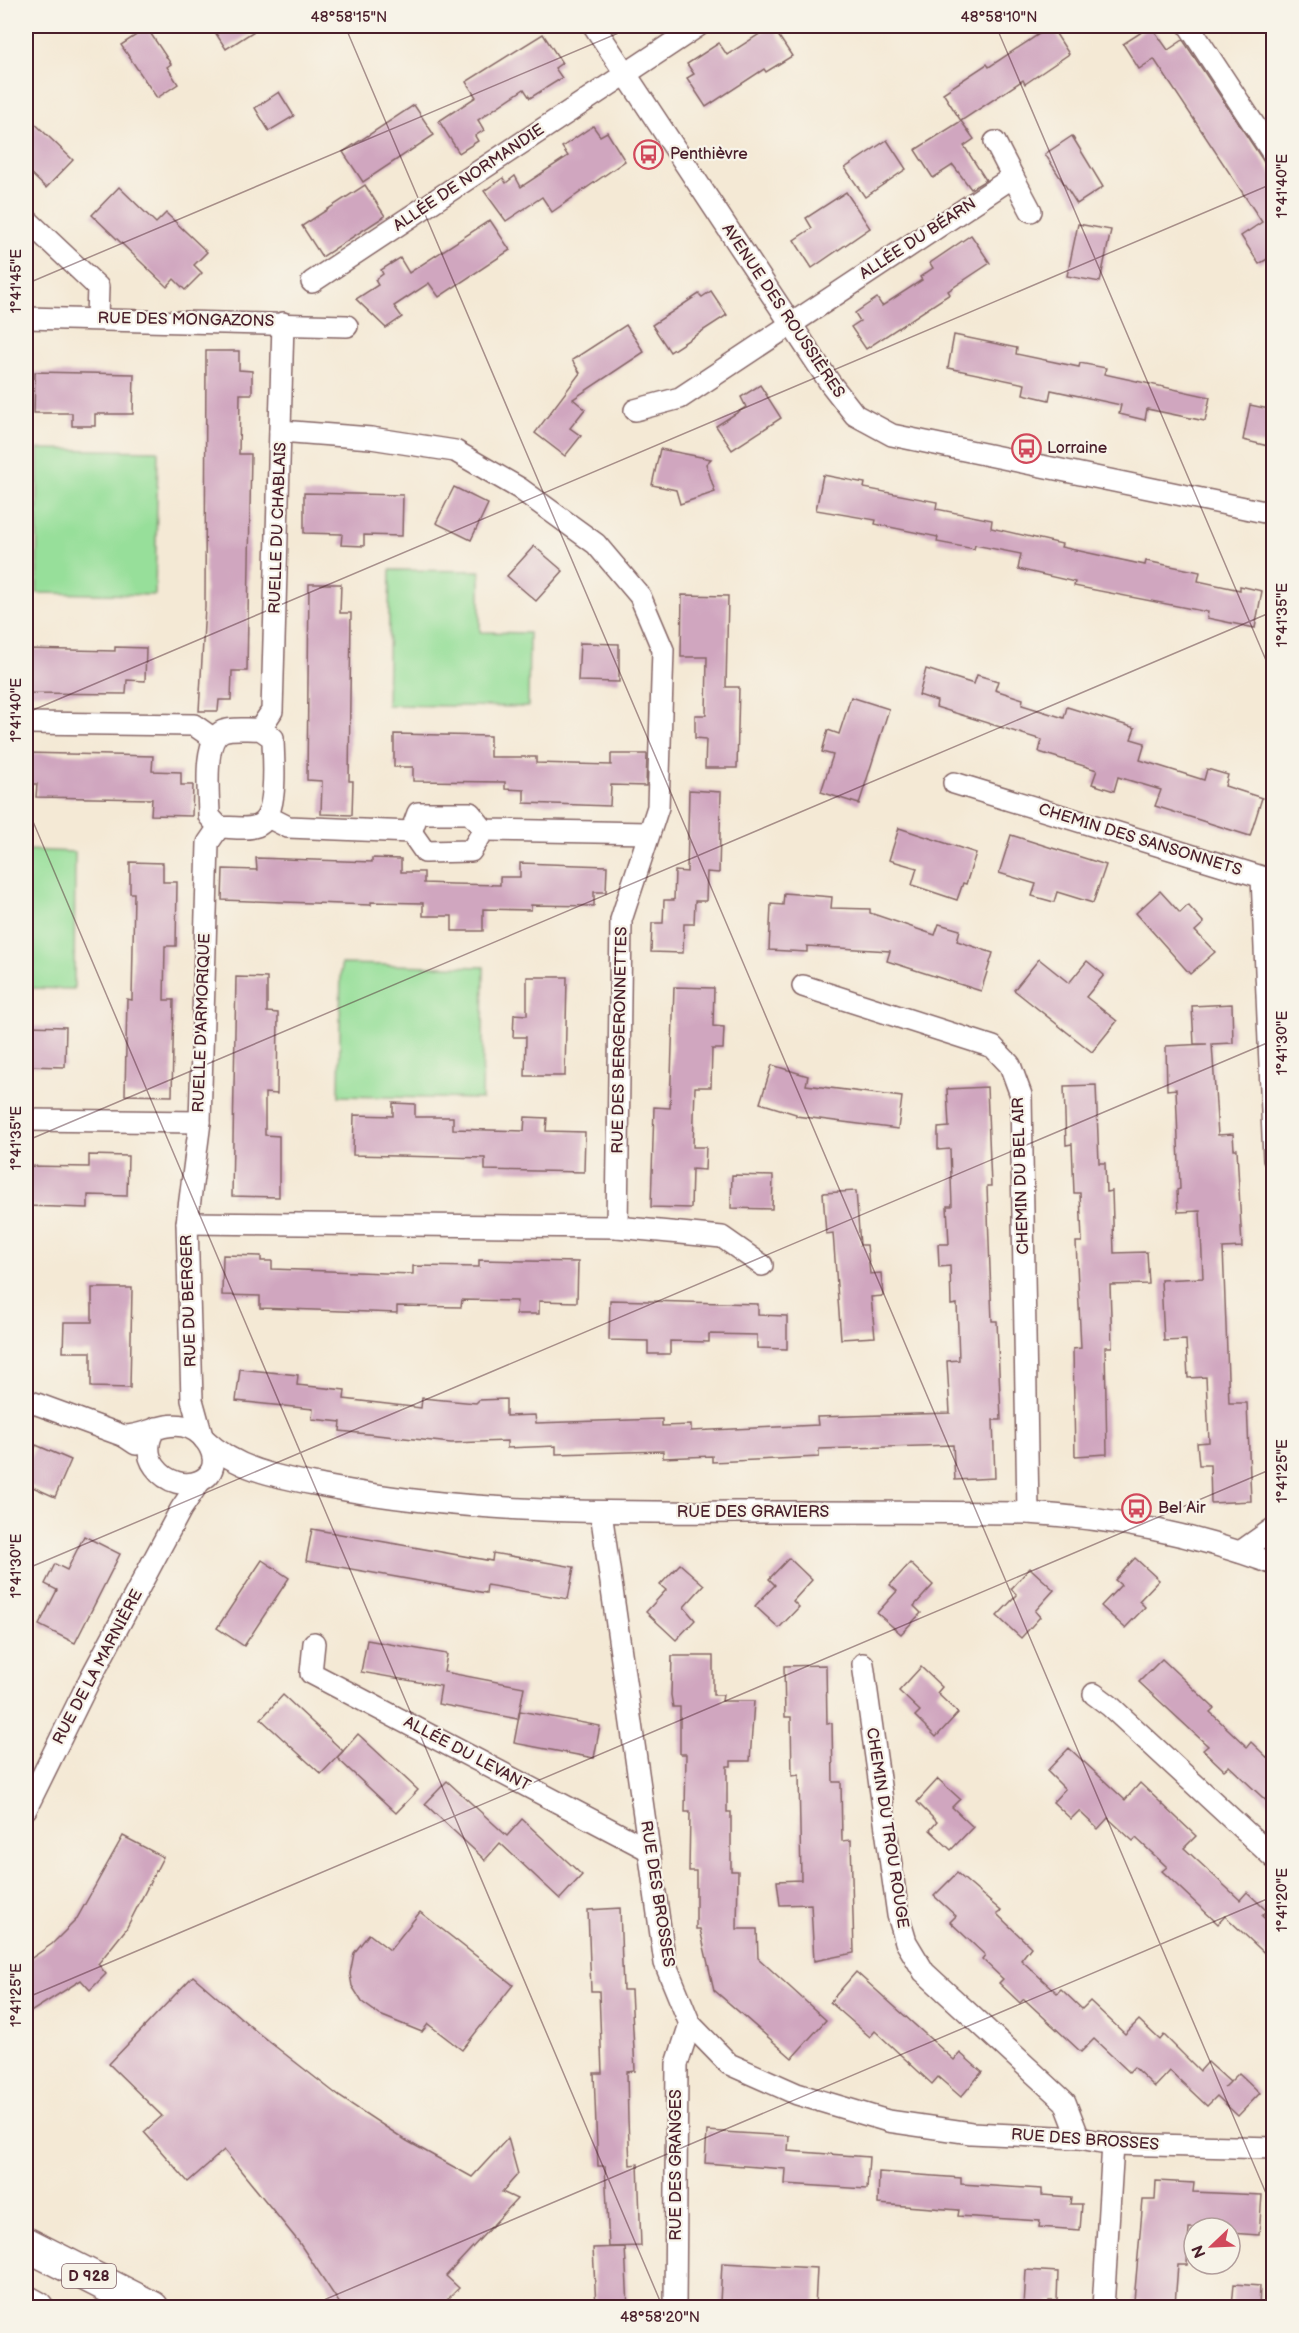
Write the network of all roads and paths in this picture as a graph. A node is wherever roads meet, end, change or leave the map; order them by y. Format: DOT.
graph roads {
  1 [pos="594,26"];
  2 [pos="698,26"];
  3 [pos="1189,26"];
  4 [pos="626,74"];
  5 [pos="995,142"];
  6 [pos="1274,155"];
  7 [pos="1013,177"];
  8 [pos="1031,211"];
  9 [pos="26,219"];
  10 [pos="312,282"];
  11 [pos="26,318"];
  12 [pos="97,318"];
  13 [pos="283,323"];
  14 [pos="790,323"];
  15 [pos="347,326"];
  16 [pos="635,410"];
  17 [pos="280,431"];
  18 [pos="1274,514"];
  19 [pos="26,723"];
  20 [pos="260,729"];
  21 [pos="214,738"];
  22 [pos="954,783"];
  23 [pos="268,817"];
  24 [pos="219,827"];
  25 [pos="484,830"];
  26 [pos="411,832"];
  27 [pos="650,833"];
  28 [pos="1268,879"];
  29 [pos="803,986"];
  30 [pos="26,1120"];
  31 [pos="200,1122"];
  32 [pos="1274,1159"];
  33 [pos="187,1222"];
  34 [pos="617,1227"];
  35 [pos="762,1264"];
  36 [pos="192,1379"];
  37 [pos="26,1400"];
  38 [pos="161,1427"];
  39 [pos="124,1436"];
  40 [pos="203,1437"];
  41 [pos="153,1463"];
  42 [pos="264,1474"];
  43 [pos="202,1480"];
  44 [pos="601,1512"];
  45 [pos="1028,1513"];
  46 [pos="173,1527"];
  47 [pos="1274,1528"];
  48 [pos="1240,1552"];
  49 [pos="1274,1564"];
  50 [pos="314,1643"];
  51 [pos="863,1664"];
  52 [pos="1094,1694"];
  53 [pos="26,1809"];
  54 [pos="649,1850"];
  55 [pos="1274,1858"];
  56 [pos="690,2024"];
  57 [pos="1079,2138"];
  58 [pos="1113,2144"];
  59 [pos="1274,2148"];
  60 [pos="26,2244"];
  61 [pos="26,2302"];
  62 [pos="37,2307"];
  63 [pos="152,2307"];
  64 [pos="675,2307"];
  65 [pos="1103,2307"];
  1 -- 4 [label="street, AVENUE DES ROUSSIÈRES"];
  2 -- 4 [label="street, ALLÉE DE NORMANDIE"];
  3 -- 6 [label="street"];
  4 -- 10 [label="street, ALLÉE DE NORMANDIE"];
  4 -- 14 [label="street, AVENUE DES ROUSSIÈRES"];
  5 -- 7 [label="street"];
  7 -- 8 [label="street"];
  7 -- 14 [label="street, ALLÉE DU BÉARN"];
  9 -- 12 [label="street"];
  11 -- 12 [label="street, RUE DES MONGAZONS"];
  12 -- 13 [label="street, RUE DES MONGAZONS"];
  13 -- 15 [label="street, RUE DES MONGAZONS"];
  13 -- 17 [label="street, RUELLE DU CHABLAIS"];
  14 -- 16 [label="street, ALLÉE DU BÉARN"];
  14 -- 18 [label="street, AVENUE DES ROUSSIÈRES"];
  17 -- 20 [label="street, RUELLE DU CHABLAIS"];
  17 -- 27 [label="street, RUE DES BERGERONNETTES"];
  19 -- 21 [label="street"];
  20 -- 21 [label="street"];
  20 -- 23 [label="street"];
  21 -- 24 [label="street"];
  22 -- 28 [label="street, CHEMIN DES SANSONNETS"];
  23 -- 24 [label="street"];
  23 -- 26 [label="street"];
  24 -- 31 [label="street, RUELLE D'ARMORIQUE"];
  25 -- 26 [label="street"];
  25 -- 26 [label="street"];
  25 -- 27 [label="street"];
  27 -- 34 [label="street, RUE DES BERGERONNETTES"];
  28 -- 32 [label="street, CHEMIN DES SANSONNETS"];
  29 -- 45 [label="street, CHEMIN DU BEL AIR"];
  30 -- 31 [label="street"];
  31 -- 33 [label="street, RUELLE D'ARMORIQUE"];
  33 -- 34 [label="street"];
  33 -- 36 [label="street, RUE DU BERGER"];
  34 -- 35 [label="street"];
  36 -- 38 [label="street, RUE DU BERGER"];
  36 -- 40 [label="street, RUE DU BERGER"];
  37 -- 39 [label="street"];
  38 -- 39 [label="street"];
  38 -- 40 [label="street"];
  38 -- 41 [label="street"];
  39 -- 41 [label="street"];
  40 -- 42 [label="street, RUE DES GRAVIERS"];
  40 -- 43 [label="street"];
  41 -- 43 [label="street"];
  41 -- 46 [label="street"];
  42 -- 43 [label="street, RUE DES GRAVIERS"];
  42 -- 44 [label="street, RUE DES GRAVIERS"];
  43 -- 46 [label="street, RUE DE LA MARNIÈRE"];
  44 -- 45 [label="street, RUE DES GRAVIERS"];
  44 -- 54 [label="street, RUE DES BROSSES"];
  45 -- 48 [label="street, RUE DES GRAVIERS"];
  46 -- 53 [label="street, RUE DE LA MARNIÈRE"];
  47 -- 48 [label="street"];
  48 -- 49 [label="street, RUE DES GRAVIERS"];
  50 -- 54 [label="street, ALLÉE DU LEVANT"];
  51 -- 57 [label="street, CHEMIN DU TROU ROUGE"];
  52 -- 55 [label="street"];
  54 -- 56 [label="street, RUE DES BROSSES"];
  56 -- 57 [label="street, RUE DES BROSSES"];
  56 -- 64 [label="street, RUE DES GRANGES"];
  57 -- 58 [label="street, RUE DES BROSSES"];
  58 -- 59 [label="street, RUE DES BROSSES"];
  58 -- 65 [label="street"];
  60 -- 63 [label="main road, D 928"];
  61 -- 62 [label="main road"];
}
